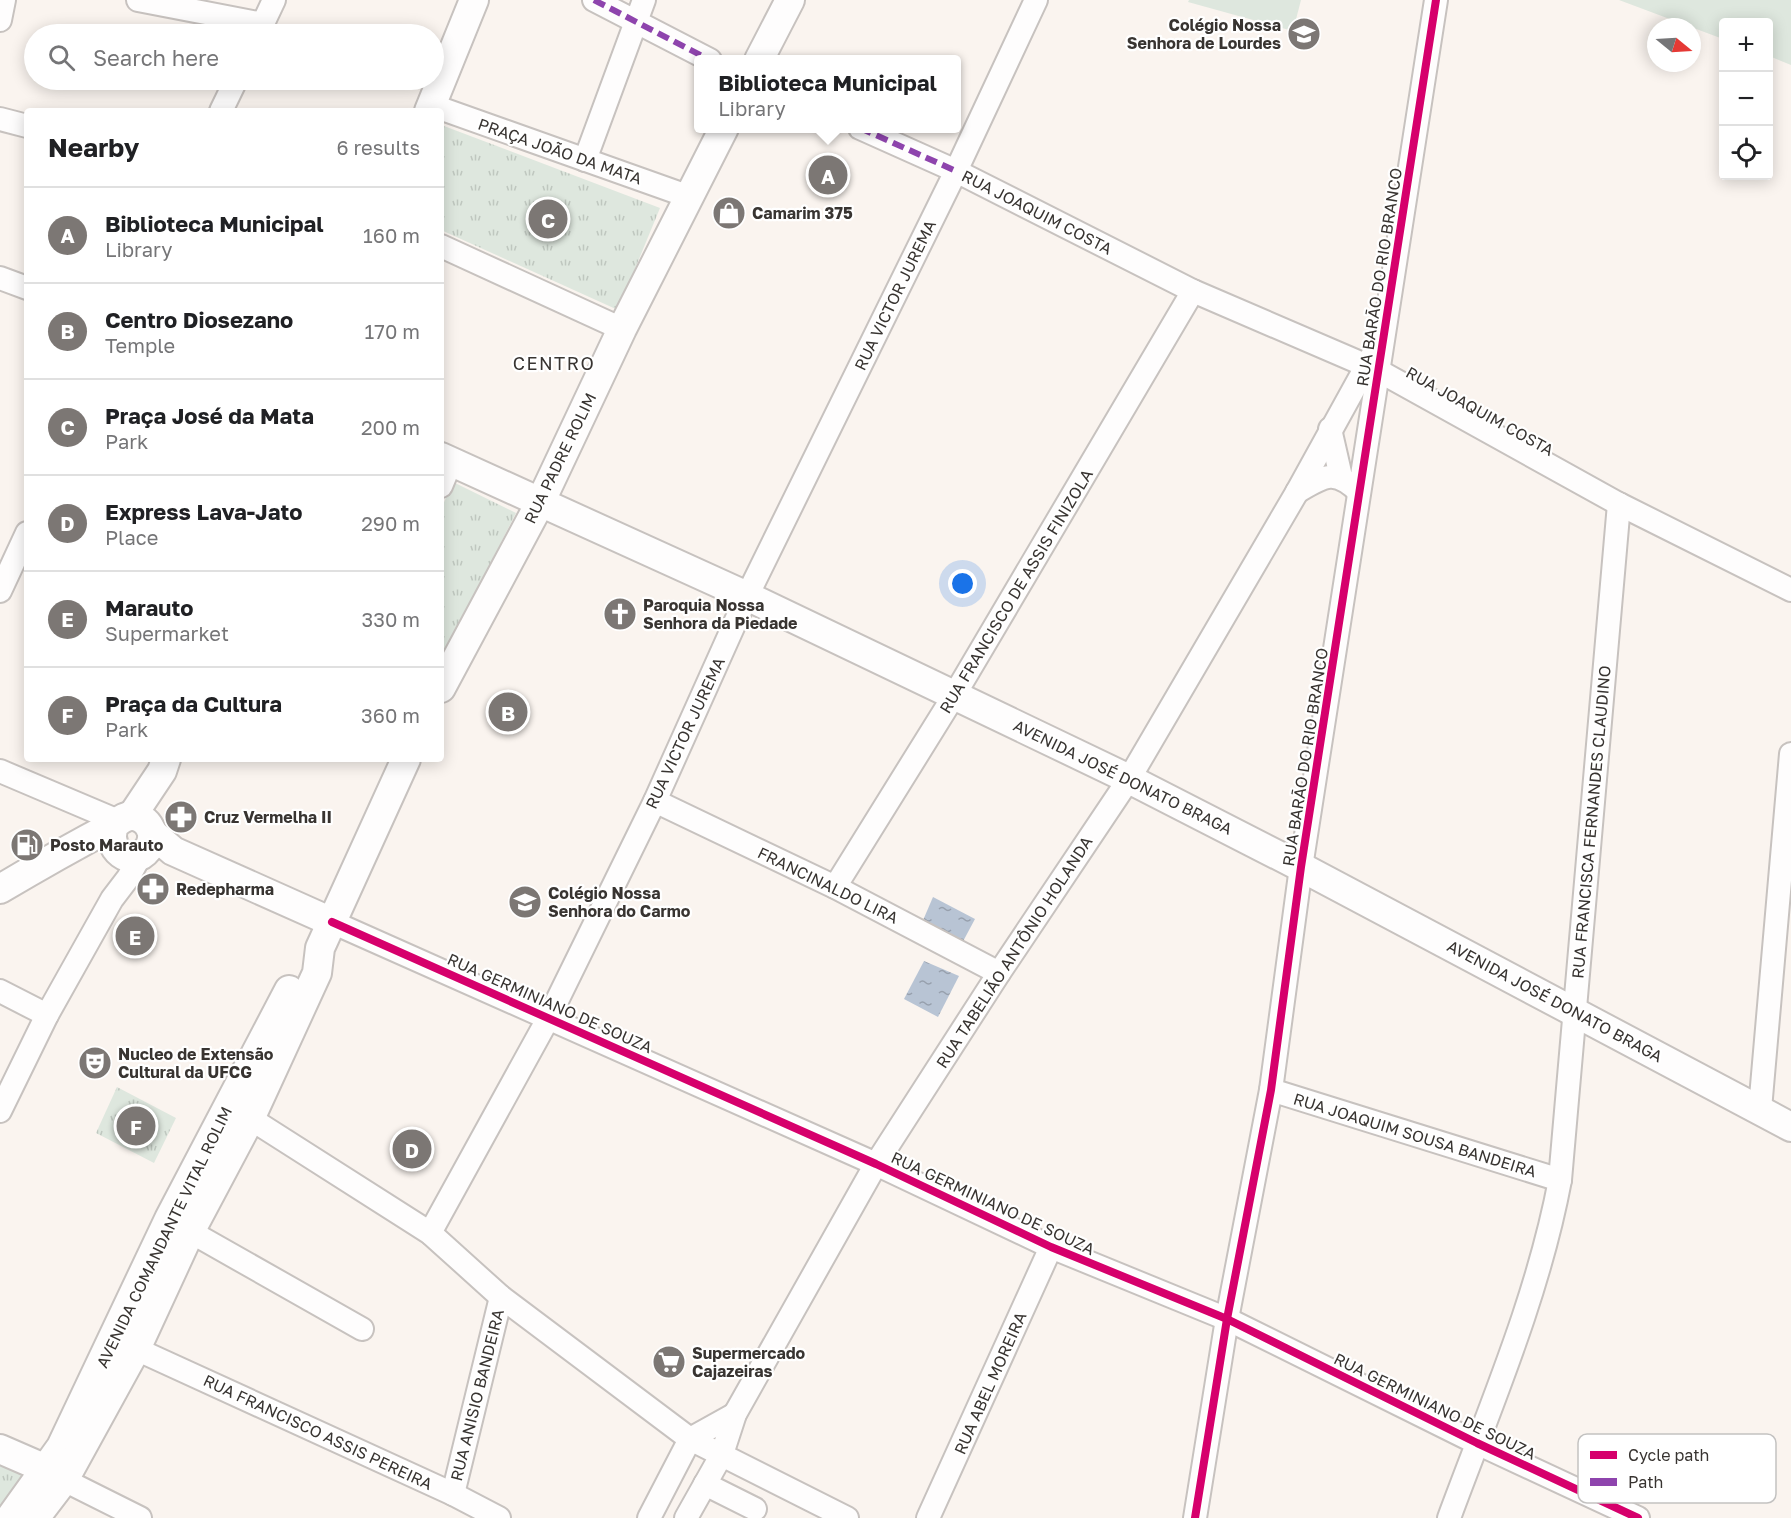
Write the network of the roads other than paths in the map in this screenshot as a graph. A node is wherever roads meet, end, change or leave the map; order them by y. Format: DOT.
graph roads {
  1 [pos="4,0"];
  2 [pos="138,0"];
  3 [pos="273,0"];
  4 [pos="474,0"];
  5 [pos="594,0"];
  6 [pos="644,0"];
  7 [pos="790,0"];
  8 [pos="1036,0"];
  9 [pos="1436,0"];
  10 [pos="0,20"];
  11 [pos="636,22"];
  12 [pos="240,24"];
  13 [pos="263,24"];
  14 [pos="701,55"];
  15 [pos="762,55"];
  16 [pos="444,74"];
  17 [pos="231,90"];
  18 [pos="437,90"];
  19 [pos="222,108"];
  20 [pos="430,108"];
  21 [pos="444,113"];
  22 [pos="0,119"];
  23 [pos="24,125"];
  24 [pos="722,133"];
  25 [pos="869,133"];
  26 [pos="585,160"];
  27 [pos="956,171"];
  28 [pos="690,196"];
  29 [pos="444,247"];
  30 [pos="0,278"];
  31 [pos="24,287"];
  32 [pos="1193,291"];
  33 [pos="622,329"];
  34 [pos="1373,368"];
  35 [pos="1330,429"];
  36 [pos="444,468"];
  37 [pos="1341,477"];
  38 [pos="1297,492"];
  39 [pos="1359,492"];
  40 [pos="540,503"];
  41 [pos="1619,504"];
  42 [pos="24,539"];
  43 [pos="1791,590"];
  44 [pos="0,591"];
  45 [pos="747,596"];
  46 [pos="444,682"];
  47 [pos="956,694"];
  48 [pos="1791,754"];
  49 [pos="405,762"];
  50 [pos="164,765"];
  51 [pos="0,771"];
  52 [pos="1129,779"];
  53 [pos="655,801"];
  54 [pos="137,839"];
  55 [pos="1301,867"];
  56 [pos="834,887"];
  57 [pos="0,889"];
  58 [pos="332,922"];
  59 [pos="999,973"];
  60 [pos="0,991"];
  61 [pos="1574,1011"];
  62 [pos="46,1014"];
  63 [pos="549,1017"];
  64 [pos="1271,1090"];
  65 [pos="1760,1109"];
  66 [pos="0,1111"];
  67 [pos="239,1112"];
  68 [pos="1791,1127"];
  69 [pos="876,1164"];
  70 [pos="1560,1180"];
  71 [pos="179,1226"];
  72 [pos="430,1233"];
  73 [pos="1051,1247"];
  74 [pos="501,1297"];
  75 [pos="1227,1319"];
  76 [pos="362,1329"];
  77 [pos="136,1349"];
  78 [pos="735,1414"];
  79 [pos="690,1439"];
  80 [pos="1477,1443"];
  81 [pos="0,1449"];
  82 [pos="722,1454"];
  83 [pos="55,1475"];
  84 [pos="705,1484"];
  85 [pos="1578,1490"];
  86 [pos="453,1494"];
  87 [pos="1606,1503"];
  88 [pos="755,1509"];
  89 [pos="10,1518"];
  90 [pos="35,1518"];
  91 [pos="140,1518"];
  92 [pos="500,1518"];
  93 [pos="649,1518"];
  94 [pos="686,1518"];
  95 [pos="847,1518"];
  96 [pos="928,1518"];
  97 [pos="1195,1518"];
  98 [pos="1449,1518"];
  99 [pos="1638,1518"];
  1 -- 10 [label="street"];
  2 -- 12 [label="street"];
  3 -- 13 [label="street"];
  4 -- 16 [label="main road"];
  5 -- 11 [label="street"];
  6 -- 11 [label="street"];
  7 -- 15 [label="main road"];
  8 -- 27 [label="street, RUA VICTOR JUREMA"];
  9 -- 34 [label="street, RUA BARĀO DO RIO BRANCO"];
  11 -- 14 [label="street"];
  11 -- 26 [label="street"];
  17 -- 19 [label="street"];
  18 -- 20 [label="main road"];
  21 -- 26 [label="street, PRAÇA JOÃO DA MATA"];
  22 -- 23 [label="street"];
  24 -- 28 [label="main road, RUA PADRE ROLIM"];
  25 -- 27 [label="street, RUA JOAQUIM COSTA"];
  26 -- 28 [label="street, PRAÇA JOÃO DA MATA"];
  27 -- 32 [label="street, RUA JOAQUIM COSTA"];
  27 -- 45 [label="street, RUA VICTOR JUREMA"];
  28 -- 33 [label="main road, RUA PADRE ROLIM"];
  29 -- 33 [label="street"];
  30 -- 31 [label="street"];
  32 -- 34 [label="street, RUA JOAQUIM COSTA"];
  32 -- 47 [label="street, RUA FRANCISCO DE ASSIS FINIZOLA"];
  33 -- 40 [label="main road, RUA PADRE ROLIM"];
  34 -- 35 [label="street, RUA TABELIÃO ANTÔNIO HOLANDA"];
  34 -- 39 [label="street, RUA BARĀO DO RIO BRANCO"];
  34 -- 41 [label="street, RUA JOAQUIM COSTA"];
  35 -- 37 [label="street"];
  35 -- 38 [label="street, RUA TABELIÃO ANTÔNIO HOLANDA"];
  36 -- 40 [label="main road, AVENIDA JOSÉ DONATO BRAGA"];
  37 -- 38 [label="street"];
  37 -- 39 [label="street"];
  38 -- 52 [label="street, RUA TABELIÃO ANTÔNIO HOLANDA"];
  39 -- 55 [label="street, RUA BARĀO DO RIO BRANCO"];
  40 -- 45 [label="main road, AVENIDA JOSÉ DONATO BRAGA"];
  40 -- 46 [label="main road, RUA PADRE ROLIM"];
  41 -- 43 [label="street, RUA JOAQUIM COSTA"];
  41 -- 61 [label="street, RUA FRANCISCA FERNANDES CLAUDINO"];
  42 -- 44 [label="street"];
  45 -- 47 [label="main road, AVENIDA JOSÉ DONATO BRAGA"];
  45 -- 53 [label="street, RUA VICTOR JUREMA"];
  47 -- 52 [label="main road, AVENIDA JOSÉ DONATO BRAGA"];
  47 -- 56 [label="street, RUA FRANCISCO DE ASSIS FINIZOLA"];
  48 -- 65 [label="street"];
  49 -- 58 [label="main road"];
  50 -- 54 [label="main road"];
  51 -- 54 [label="street"];
  52 -- 55 [label="main road, AVENIDA JOSÉ DONATO BRAGA"];
  52 -- 59 [label="street, RUA TABELIÃO ANTÔNIO HOLANDA"];
  53 -- 56 [label="street, FRANCINALDO LIRA"];
  53 -- 63 [label="street, RUA VICTOR JUREMA"];
  54 -- 57 [label="main road"];
  54 -- 58 [label="main road"];
  54 -- 62 [label="street"];
  55 -- 61 [label="main road, AVENIDA JOSÉ DONATO BRAGA"];
  55 -- 64 [label="street, RUA BARĀO DO RIO BRANCO"];
  56 -- 59 [label="street, FRANCINALDO LIRA"];
  58 -- 63 [label="street, RUA GERMINIANO DE SOUZA"];
  58 -- 67 [label="main road, AVENIDA COMANDANTE VITAL ROLIM"];
  59 -- 69 [label="street, RUA TABELIÃO ANTÔNIO HOLANDA"];
  60 -- 62 [label="street"];
  61 -- 65 [label="main road, AVENIDA JOSÉ DONATO BRAGA"];
  61 -- 70 [label="street, RUA FRANCISCA FERNANDES CLAUDINO"];
  62 -- 66 [label="street"];
  63 -- 69 [label="street, RUA GERMINIANO DE SOUZA"];
  63 -- 72 [label="street, RUA VICTOR JUREMA"];
  64 -- 70 [label="street, RUA JOAQUIM SOUSA BANDEIRA"];
  64 -- 75 [label="street, RUA BARĀO DO RIO BRANCO"];
  65 -- 68 [label="main road, AVENIDA JOSÉ DONATO BRAGA"];
  67 -- 71 [label="main road, AVENIDA COMANDANTE VITAL ROLIM"];
  67 -- 72 [label="street"];
  69 -- 73 [label="street, RUA GERMINIANO DE SOUZA"];
  69 -- 78 [label="street, RUA TABELIÃO ANTÔNIO HOLANDA"];
  70 -- 80 [label="street, RUA FRANCISCA FERNANDES CLAUDINO"];
  71 -- 76 [label="street"];
  71 -- 77 [label="main road, AVENIDA COMANDANTE VITAL ROLIM"];
  71 -- 83 [label="main road, AVENIDA COMANDANTE VITAL ROLIM"];
  72 -- 74 [label="street"];
  73 -- 75 [label="street, RUA GERMINIANO DE SOUZA"];
  73 -- 96 [label="street, RUA ABEL MOREIRA"];
  74 -- 79 [label="street"];
  74 -- 86 [label="street, RUA ANISIO BANDEIRA"];
  75 -- 80 [label="street, RUA GERMINIANO DE SOUZA"];
  75 -- 97 [label="street, RUA BARĀO DO RIO BRANCO"];
  77 -- 83 [label="main road, AVENIDA COMANDANTE VITAL ROLIM"];
  77 -- 86 [label="street, RUA FRANCISCO ASSIS PEREIRA"];
  78 -- 79 [label="street"];
  78 -- 82 [label="street, RUA TABELIÃO ANTÔNIO HOLANDA"];
  79 -- 82 [label="street"];
  79 -- 93 [label="street"];
  80 -- 85 [label="street, RUA GERMINIANO DE SOUZA"];
  80 -- 98 [label="street, RUA FRANCISCA FERNANDES CLAUDINO"];
  81 -- 83 [label="main road"];
  82 -- 84 [label="street, RUA TABELIÃO ANTÔNIO HOLANDA"];
  82 -- 95 [label="street"];
  83 -- 89 [label="main road, AVENIDA COMANDANTE VITAL ROLIM"];
  83 -- 90 [label="main road, AVENIDA COMANDANTE VITAL ROLIM"];
  83 -- 91 [label="street"];
  84 -- 88 [label="street"];
  84 -- 94 [label="street, RUA TABELIÃO ANTÔNIO HOLANDA"];
  86 -- 92 [label="street, RUA FRANCISCO ASSIS PEREIRA"];
  87 -- 99 [label="street, RUA GERMINIANO DE SOUZA"];
}
